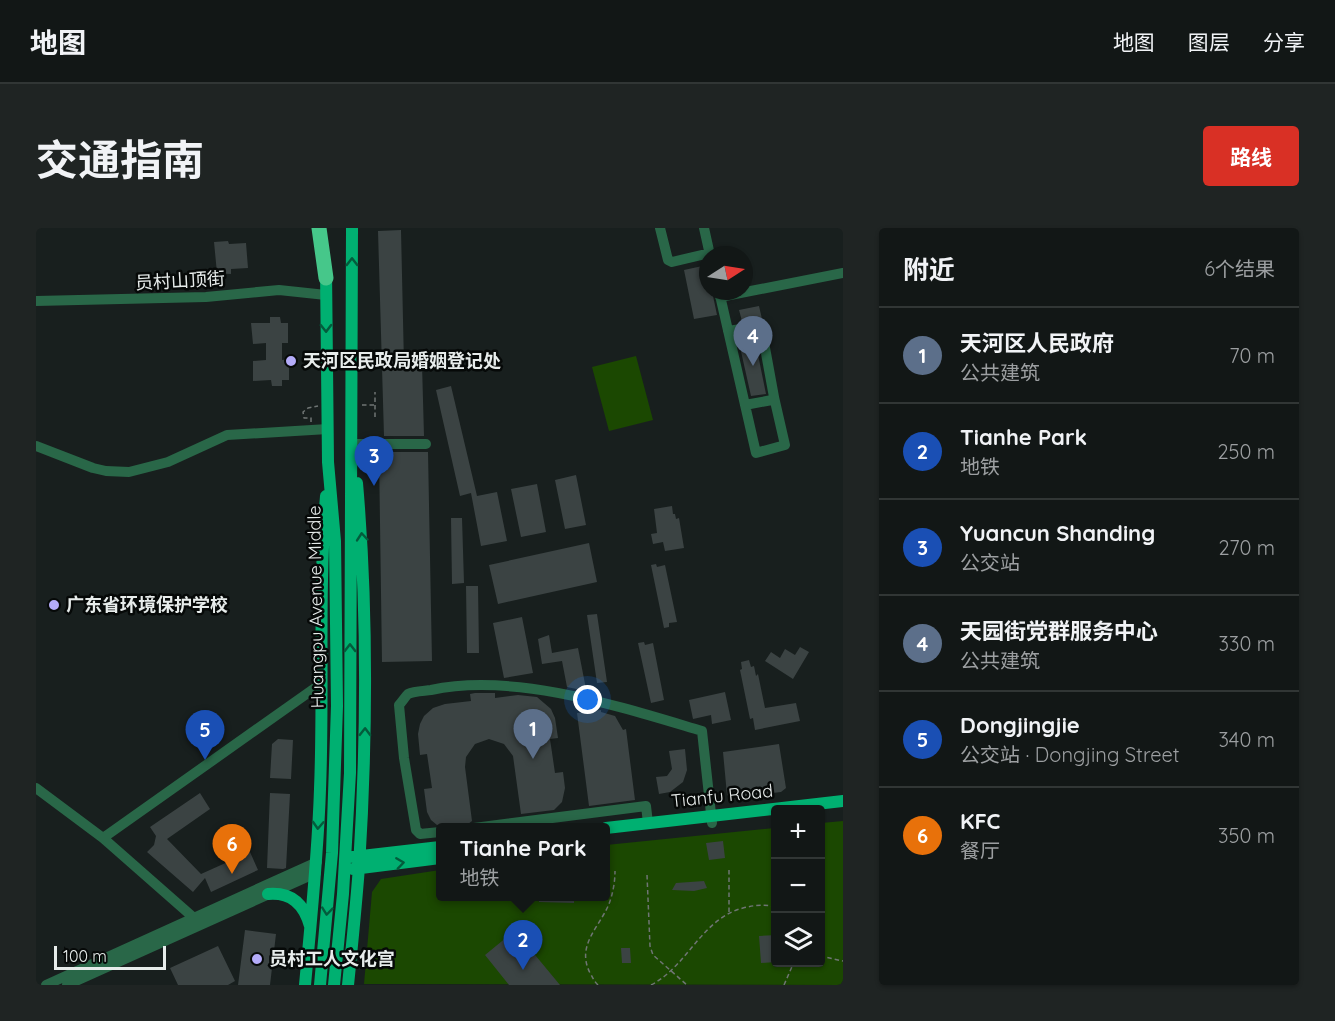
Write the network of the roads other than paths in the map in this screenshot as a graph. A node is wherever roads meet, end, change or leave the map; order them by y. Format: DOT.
graph roads {
  1 [pos="319,228"];
  2 [pos="326,228"];
  3 [pos="352,228"];
  4 [pos="660,228"];
  5 [pos="704,228"];
  6 [pos="708,246"];
  7 [pos="699,256"];
  8 [pos="843,273"];
  9 [pos="326,278"];
  10 [pos="753,288"];
  11 [pos="326,295"];
  12 [pos="721,300"];
  13 [pos="36,301"];
  14 [pos="728,331"];
  15 [pos="774,397"];
  16 [pos="745,405"];
  17 [pos="352,425"];
  18 [pos="328,429"];
  19 [pos="354,444"];
  20 [pos="426,444"];
  21 [pos="36,446"];
  22 [pos="328,462"];
  23 [pos="322,683"];
  24 [pos="36,788"];
  25 [pos="320,789"];
  26 [pos="363,790"];
  27 [pos="843,801"];
  28 [pos="843,809"];
  29 [pos="825,811"];
  30 [pos="771,816"];
  31 [pos="712,819"];
  32 [pos="513,823"];
  33 [pos="648,823"];
  34 [pos="610,828"];
  35 [pos="436,832"];
  36 [pos="610,835"];
  37 [pos="103,838"];
  38 [pos="436,848"];
  39 [pos="436,858"];
  40 [pos="359,862"];
  41 [pos="316,868"];
  42 [pos="268,894"];
  43 [pos="194,918"];
  44 [pos="310,929"];
  45 [pos="308,954"];
  46 [pos="350,959"];
  47 [pos="46,985"];
  48 [pos="67,985"];
  49 [pos="305,985"];
  50 [pos="320,985"];
  51 [pos="334,985"];
  52 [pos="348,985"];
  1 -- 9 [label="highway"];
  2 -- 9 [label="main road, Huangpu Avenue Middle"];
  17 -- 3 [label="main road, Huangpu Avenue Middle, one-way"];
  4 -- 7 [label="street"];
  5 -- 6 [label="street"];
  8 -- 10 [label="street"];
  9 -- 11 [label="main road, Huangpu Avenue Middle"];
  11 -- 13 [label="street, 员村山顶街"];
  11 -- 18 [label="main road, Huangpu Avenue Middle, one-way"];
  12 -- 14 [label="street"];
  14 -- 15 [label="street"];
  14 -- 16 [label="street"];
  15 -- 16 [label="street"];
  15 -- 16 [label="street"];
  17 -- 19 [label="main road"];
  51 -- 17 [label="main road, Huangpu Avenue Middle, one-way"];
  18 -- 21 [label="street"];
  18 -- 22 [label="main road, Huangpu Avenue Middle"];
  19 -- 20 [label="street"];
  26 -- 19 [label="main road, one-way"];
  22 -- 23 [label="main road"];
  22 -- 50 [label="main road, Huangpu Avenue Middle, one-way"];
  23 -- 25 [label="main road"];
  23 -- 37 [label="street"];
  24 -- 37 [label="street"];
  25 -- 26 [label="main road"];
  25 -- 41 [label="main road, one-way"];
  26 -- 40 [label="main road"];
  27 -- 31 [label="main road, Tianfu Road"];
  28 -- 29 [label="main road"];
  30 -- 31 [label="main road, Tianfu Road"];
  31 -- 33 [label="main road, Tianfu Road"];
  31 -- 35 [label="street"];
  31 -- 36 [label="main road, Tianfu Road"];
  32 -- 33 [label="street"];
  33 -- 34 [label="main road, Tianfu Road"];
  37 -- 43 [label="street"];
  38 -- 40 [label="main road"];
  40 -- 39 [label="main road, one-way"];
  40 -- 41 [label="main road"];
  40 -- 46 [label="main road"];
  41 -- 42 [label="street"];
  41 -- 43 [label="street"];
  41 -- 44 [label="main road"];
  42 -- 44 [label="main road"];
  42 -- 48 [label="street"];
  43 -- 47 [label="street"];
  44 -- 45 [label="main road"];
  45 -- 46 [label="main road"];
  45 -- 49 [label="main road"];
  46 -- 52 [label="main road"];
}
